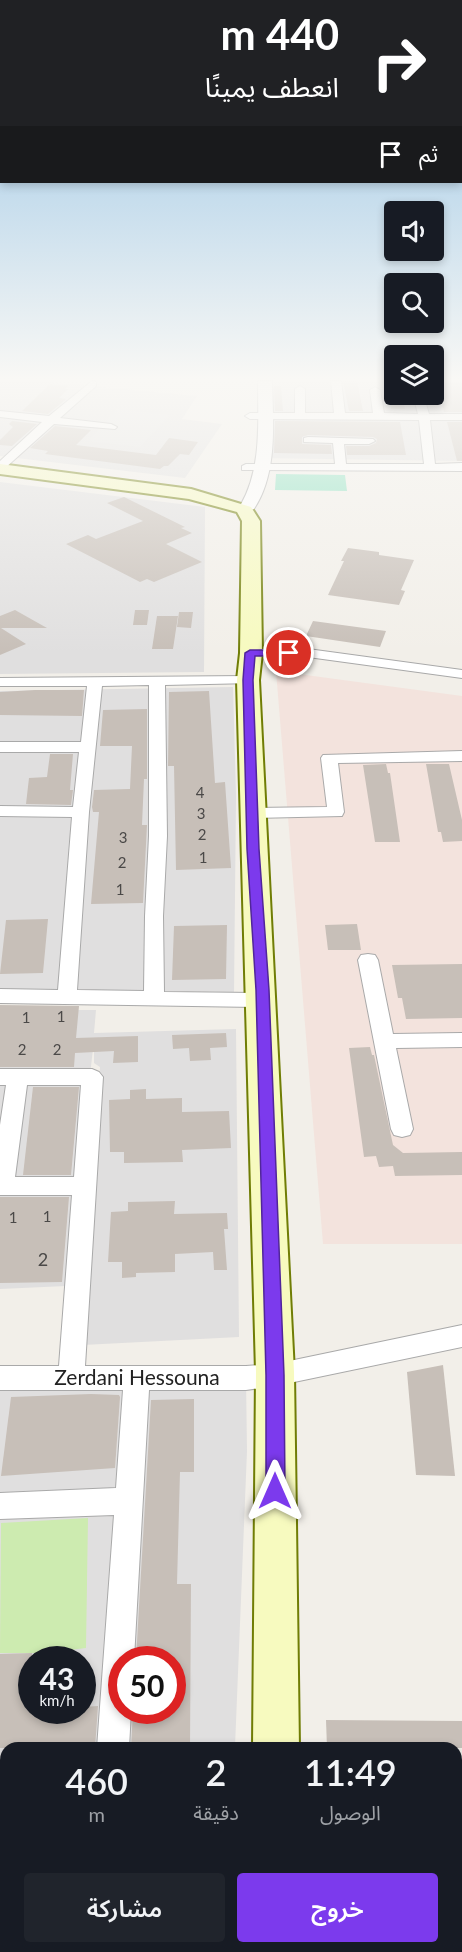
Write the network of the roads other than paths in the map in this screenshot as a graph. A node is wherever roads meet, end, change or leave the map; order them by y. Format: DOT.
graph roads {
  1 [pos="30,472"];
  2 [pos="253,472"];
  3 [pos="0,476"];
  4 [pos="237,506"];
  5 [pos="249,667"];
  6 [pos="462,674"];
  7 [pos="0,682"];
  8 [pos="95,682"];
  9 [pos="157,682"];
  10 [pos="0,747"];
  11 [pos="88,747"];
  12 [pos="462,756"];
  13 [pos="0,811"];
  14 [pos="81,812"];
  15 [pos="253,813"];
  16 [pos="368,960"];
  17 [pos="0,996"];
  18 [pos="67,996"];
  19 [pos="154,997"];
  20 [pos="263,1000"];
  21 [pos="462,1040"];
  22 [pos="384,1041"];
  23 [pos="9,1077"];
  24 [pos="402,1129"];
  25 [pos="1,1186"];
  26 [pos="85,1186"];
  27 [pos="462,1336"];
  28 [pos="275,1375"];
  29 [pos="0,1378"];
  30 [pos="71,1379"];
  31 [pos="137,1379"];
  32 [pos="128,1501"];
  33 [pos="0,1506"];
  34 [pos="113,1742"];
  35 [pos="276,1742"];
  1 -- 4 [label="main road"];
  2 -- 4 [label="street"];
  3 -- 4 [label="main road"];
  4 -- 5 [label="main road"];
  5 -- 6 [label="street"];
  5 -- 9 [label="street"];
  5 -- 15 [label="main road"];
  7 -- 8 [label="street"];
  8 -- 9 [label="street"];
  8 -- 11 [label="street"];
  9 -- 19 [label="street"];
  10 -- 11 [label="street"];
  11 -- 14 [label="street"];
  12 -- 15 [label="street"];
  13 -- 14 [label="street"];
  14 -- 18 [label="street"];
  15 -- 20 [label="main road"];
  16 -- 22 [label="street"];
  17 -- 18 [label="street"];
  18 -- 19 [label="street"];
  19 -- 20 [label="street"];
  20 -- 28 [label="main road"];
  21 -- 22 [label="street"];
  22 -- 24 [label="street"];
  23 -- 25 [label="street"];
  23 -- 26 [label="street"];
  25 -- 26 [label="street"];
  26 -- 30 [label="street"];
  27 -- 28 [label="street, Zerdani Hessouna"];
  28 -- 31 [label="street, Zerdani Hessouna"];
  28 -- 35 [label="main road"];
  29 -- 30 [label="street, Zerdani Hessouna"];
  30 -- 31 [label="street, Zerdani Hessouna"];
  31 -- 32 [label="street"];
  32 -- 33 [label="street"];
  32 -- 34 [label="street"];
}
